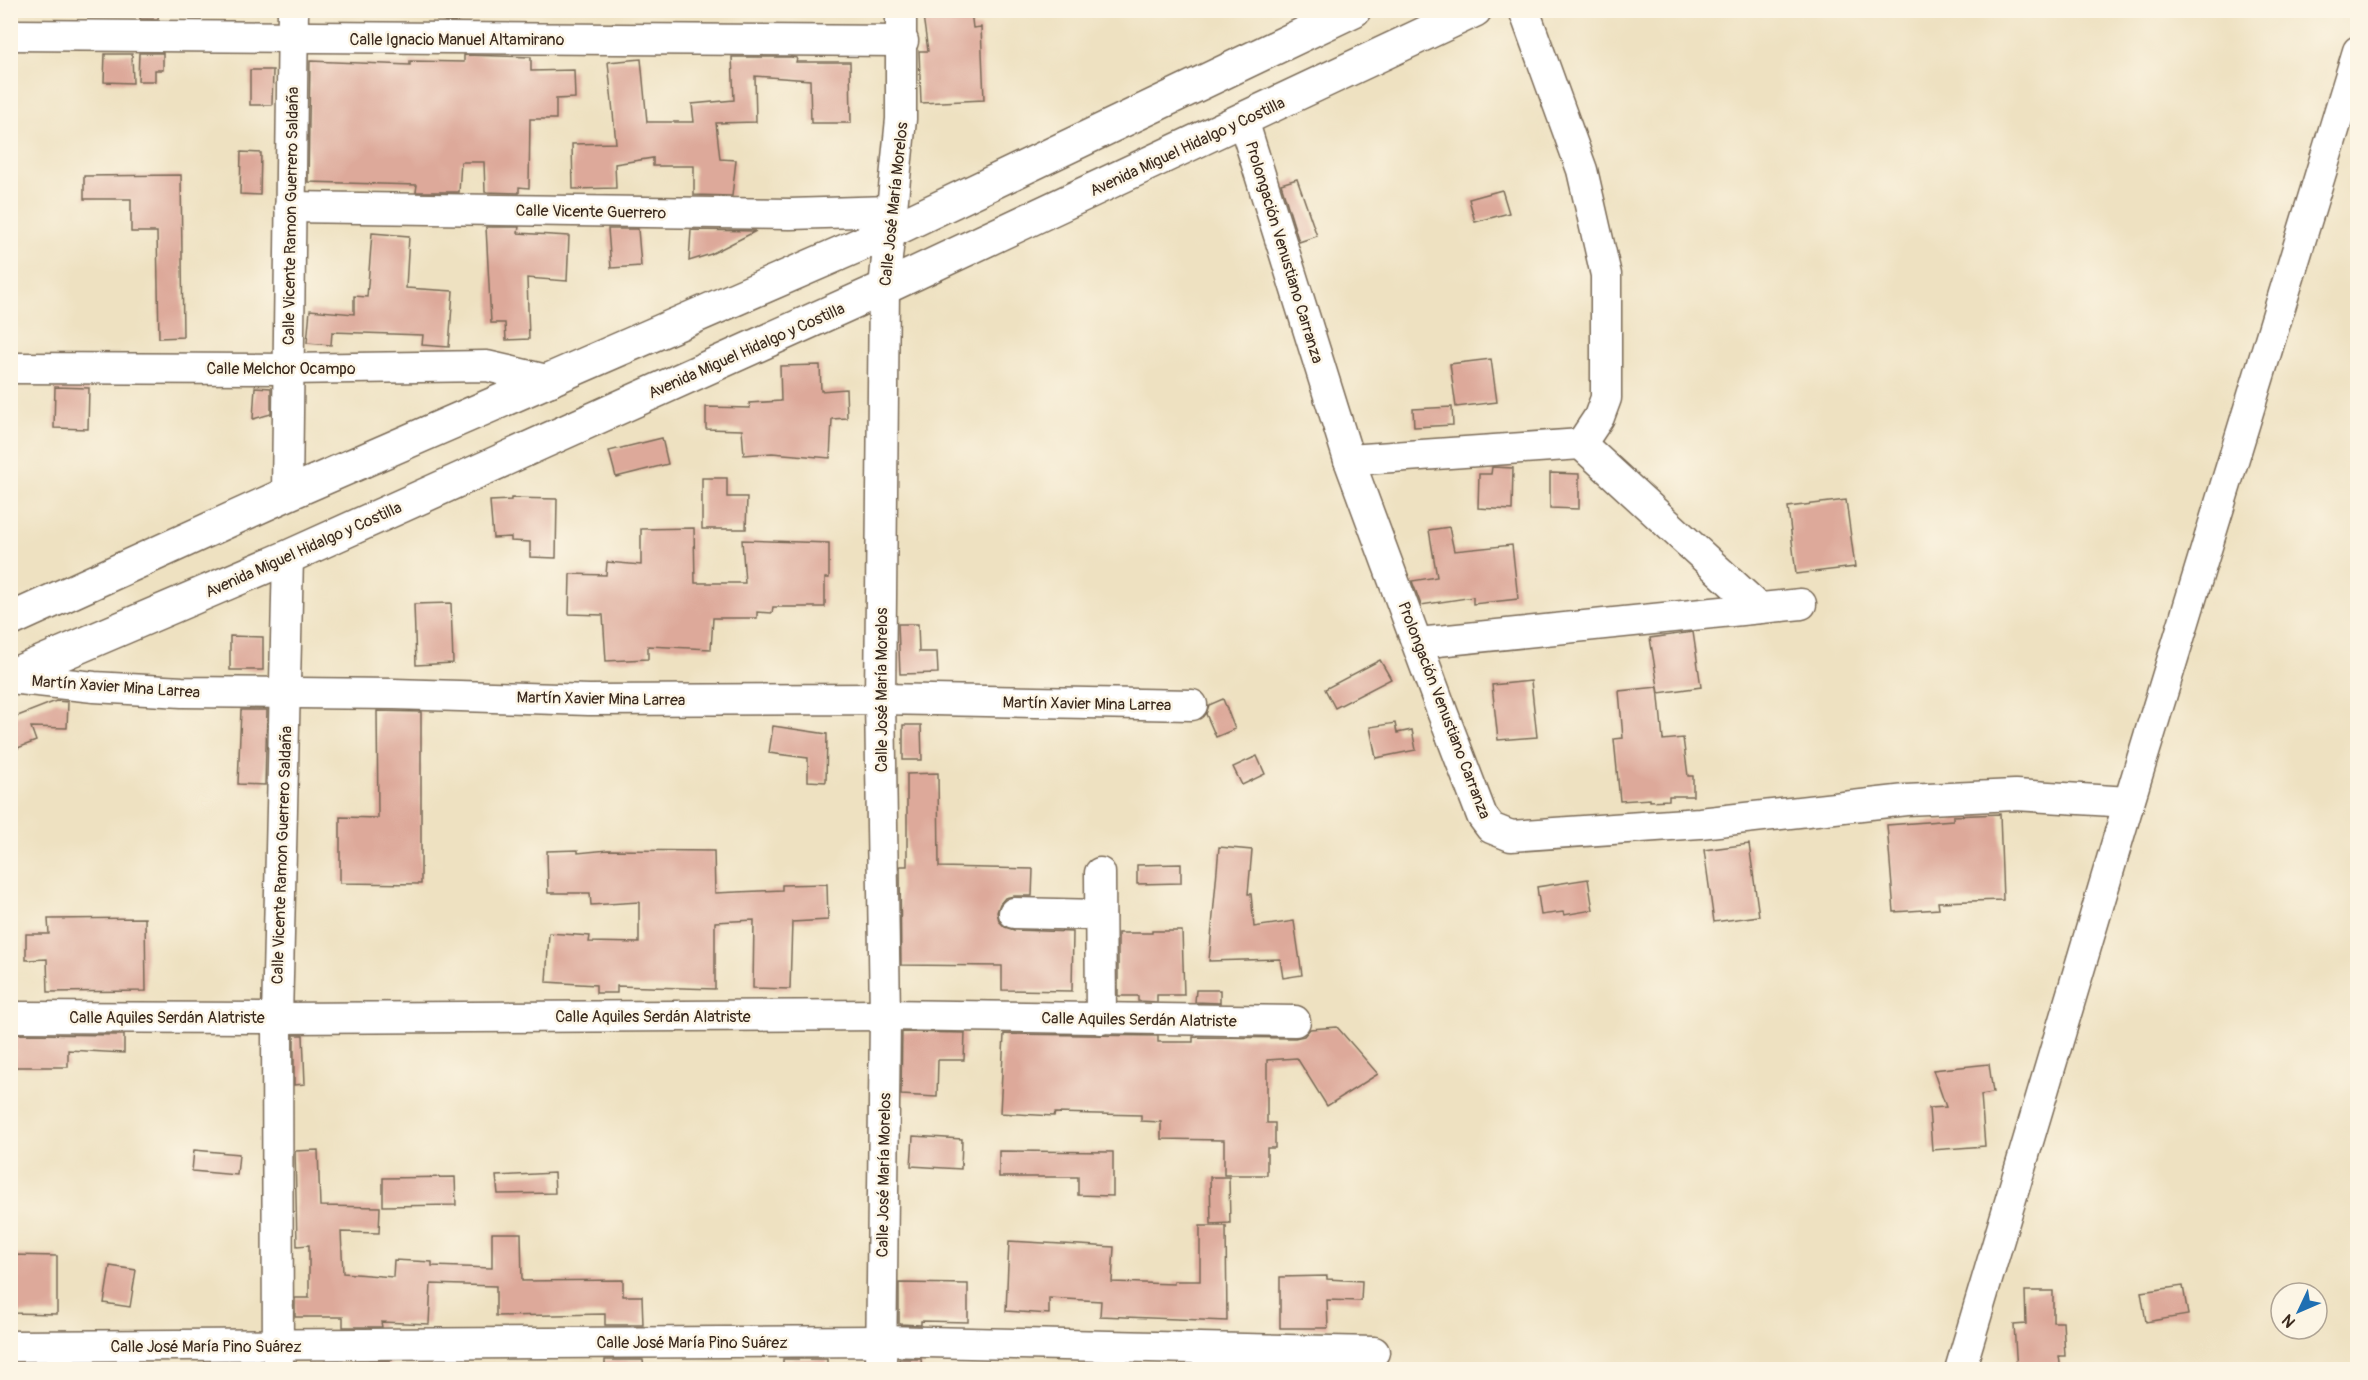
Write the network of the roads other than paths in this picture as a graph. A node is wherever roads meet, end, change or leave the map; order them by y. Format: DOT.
graph roads {
  1 [pos="901,10"];
  2 [pos="1354,10"];
  3 [pos="1475,10"];
  4 [pos="1524,10"];
  5 [pos="292,24"];
  6 [pos="10,35"];
  7 [pos="903,41"];
  8 [pos="2358,51"];
  9 [pos="1244,120"];
  10 [pos="290,207"];
  11 [pos="890,221"];
  12 [pos="884,288"];
  13 [pos="10,368"];
  14 [pos="288,369"];
  15 [pos="551,381"];
  16 [pos="1581,444"];
  17 [pos="1349,460"];
  18 [pos="287,494"];
  19 [pos="288,557"];
  20 [pos="1801,604"];
  21 [pos="1758,608"];
  22 [pos="10,620"];
  23 [pos="1418,643"];
  24 [pos="10,677"];
  25 [pos="285,693"];
  26 [pos="880,699"];
  27 [pos="1192,705"];
  28 [pos="2129,802"];
  29 [pos="1100,873"];
  30 [pos="1014,913"];
  31 [pos="1100,915"];
  32 [pos="885,1014"];
  33 [pos="10,1017"];
  34 [pos="277,1018"];
  35 [pos="1101,1019"];
  36 [pos="1294,1021"];
  37 [pos="10,1346"];
  38 [pos="1374,1352"];
  39 [pos="881,1355"];
  40 [pos="278,1358"];
  41 [pos="1960,1370"];
  1 -- 7 [label="street, Calle José María Morelos"];
  2 -- 11 [label="main road"];
  3 -- 9 [label="main road, Avenida Miguel Hidalgo y Costilla"];
  4 -- 16 [label="street"];
  5 -- 6 [label="street, Calle Ignacio Manuel Altamirano"];
  5 -- 7 [label="street, Calle Ignacio Manuel Altamirano"];
  5 -- 10 [label="street, Calle Vicente Ramon Guerrero Saldaña"];
  7 -- 11 [label="street, Calle José María Morelos"];
  8 -- 28 [label="street"];
  9 -- 12 [label="main road, Avenida Miguel Hidalgo y Costilla"];
  9 -- 17 [label="street, Prolongación Venustiano Carranza"];
  10 -- 11 [label="street, Calle Vicente Guerrero"];
  10 -- 14 [label="street, Calle Vicente Ramon Guerrero Saldaña"];
  11 -- 12 [label="street, Calle José María Morelos"];
  11 -- 15 [label="main road"];
  12 -- 19 [label="main road, Avenida Miguel Hidalgo y Costilla"];
  12 -- 26 [label="street, Calle José María Morelos"];
  13 -- 14 [label="street, Calle Melchor Ocampo"];
  14 -- 15 [label="street, Calle Melchor Ocampo"];
  14 -- 18 [label="street, Calle Vicente Ramon Guerrero Saldaña"];
  15 -- 18 [label="main road"];
  16 -- 17 [label="street"];
  16 -- 21 [label="street"];
  17 -- 23 [label="street, Prolongación Venustiano Carranza"];
  18 -- 22 [label="main road"];
  19 -- 24 [label="main road, Avenida Miguel Hidalgo y Costilla"];
  19 -- 25 [label="street, Calle Vicente Ramon Guerrero Saldaña"];
  20 -- 21 [label="street"];
  21 -- 23 [label="street"];
  23 -- 28 [label="street, Prolongación Venustiano Carranza"];
  24 -- 25 [label="street, Martín Xavier Mina Larrea"];
  25 -- 26 [label="street, Martín Xavier Mina Larrea"];
  25 -- 34 [label="street, Calle Vicente Ramon Guerrero Saldaña"];
  26 -- 27 [label="street, Martín Xavier Mina Larrea"];
  26 -- 32 [label="street, Calle José María Morelos"];
  28 -- 41 [label="street"];
  29 -- 31 [label="street"];
  30 -- 31 [label="street"];
  31 -- 35 [label="street"];
  32 -- 34 [label="street, Calle Aquiles Serdán Alatriste"];
  32 -- 35 [label="street, Calle Aquiles Serdán Alatriste"];
  32 -- 39 [label="street, Calle José María Morelos"];
  33 -- 34 [label="street, Calle Aquiles Serdán Alatriste"];
  34 -- 40 [label="street, Calle Vicente Ramon Guerrero Saldaña"];
  35 -- 36 [label="street, Calle Aquiles Serdán Alatriste"];
  37 -- 40 [label="street, Calle José María Pino Suárez"];
  38 -- 39 [label="street, Calle José María Pino Suárez"];
  39 -- 40 [label="street, Calle José María Pino Suárez"];
}
